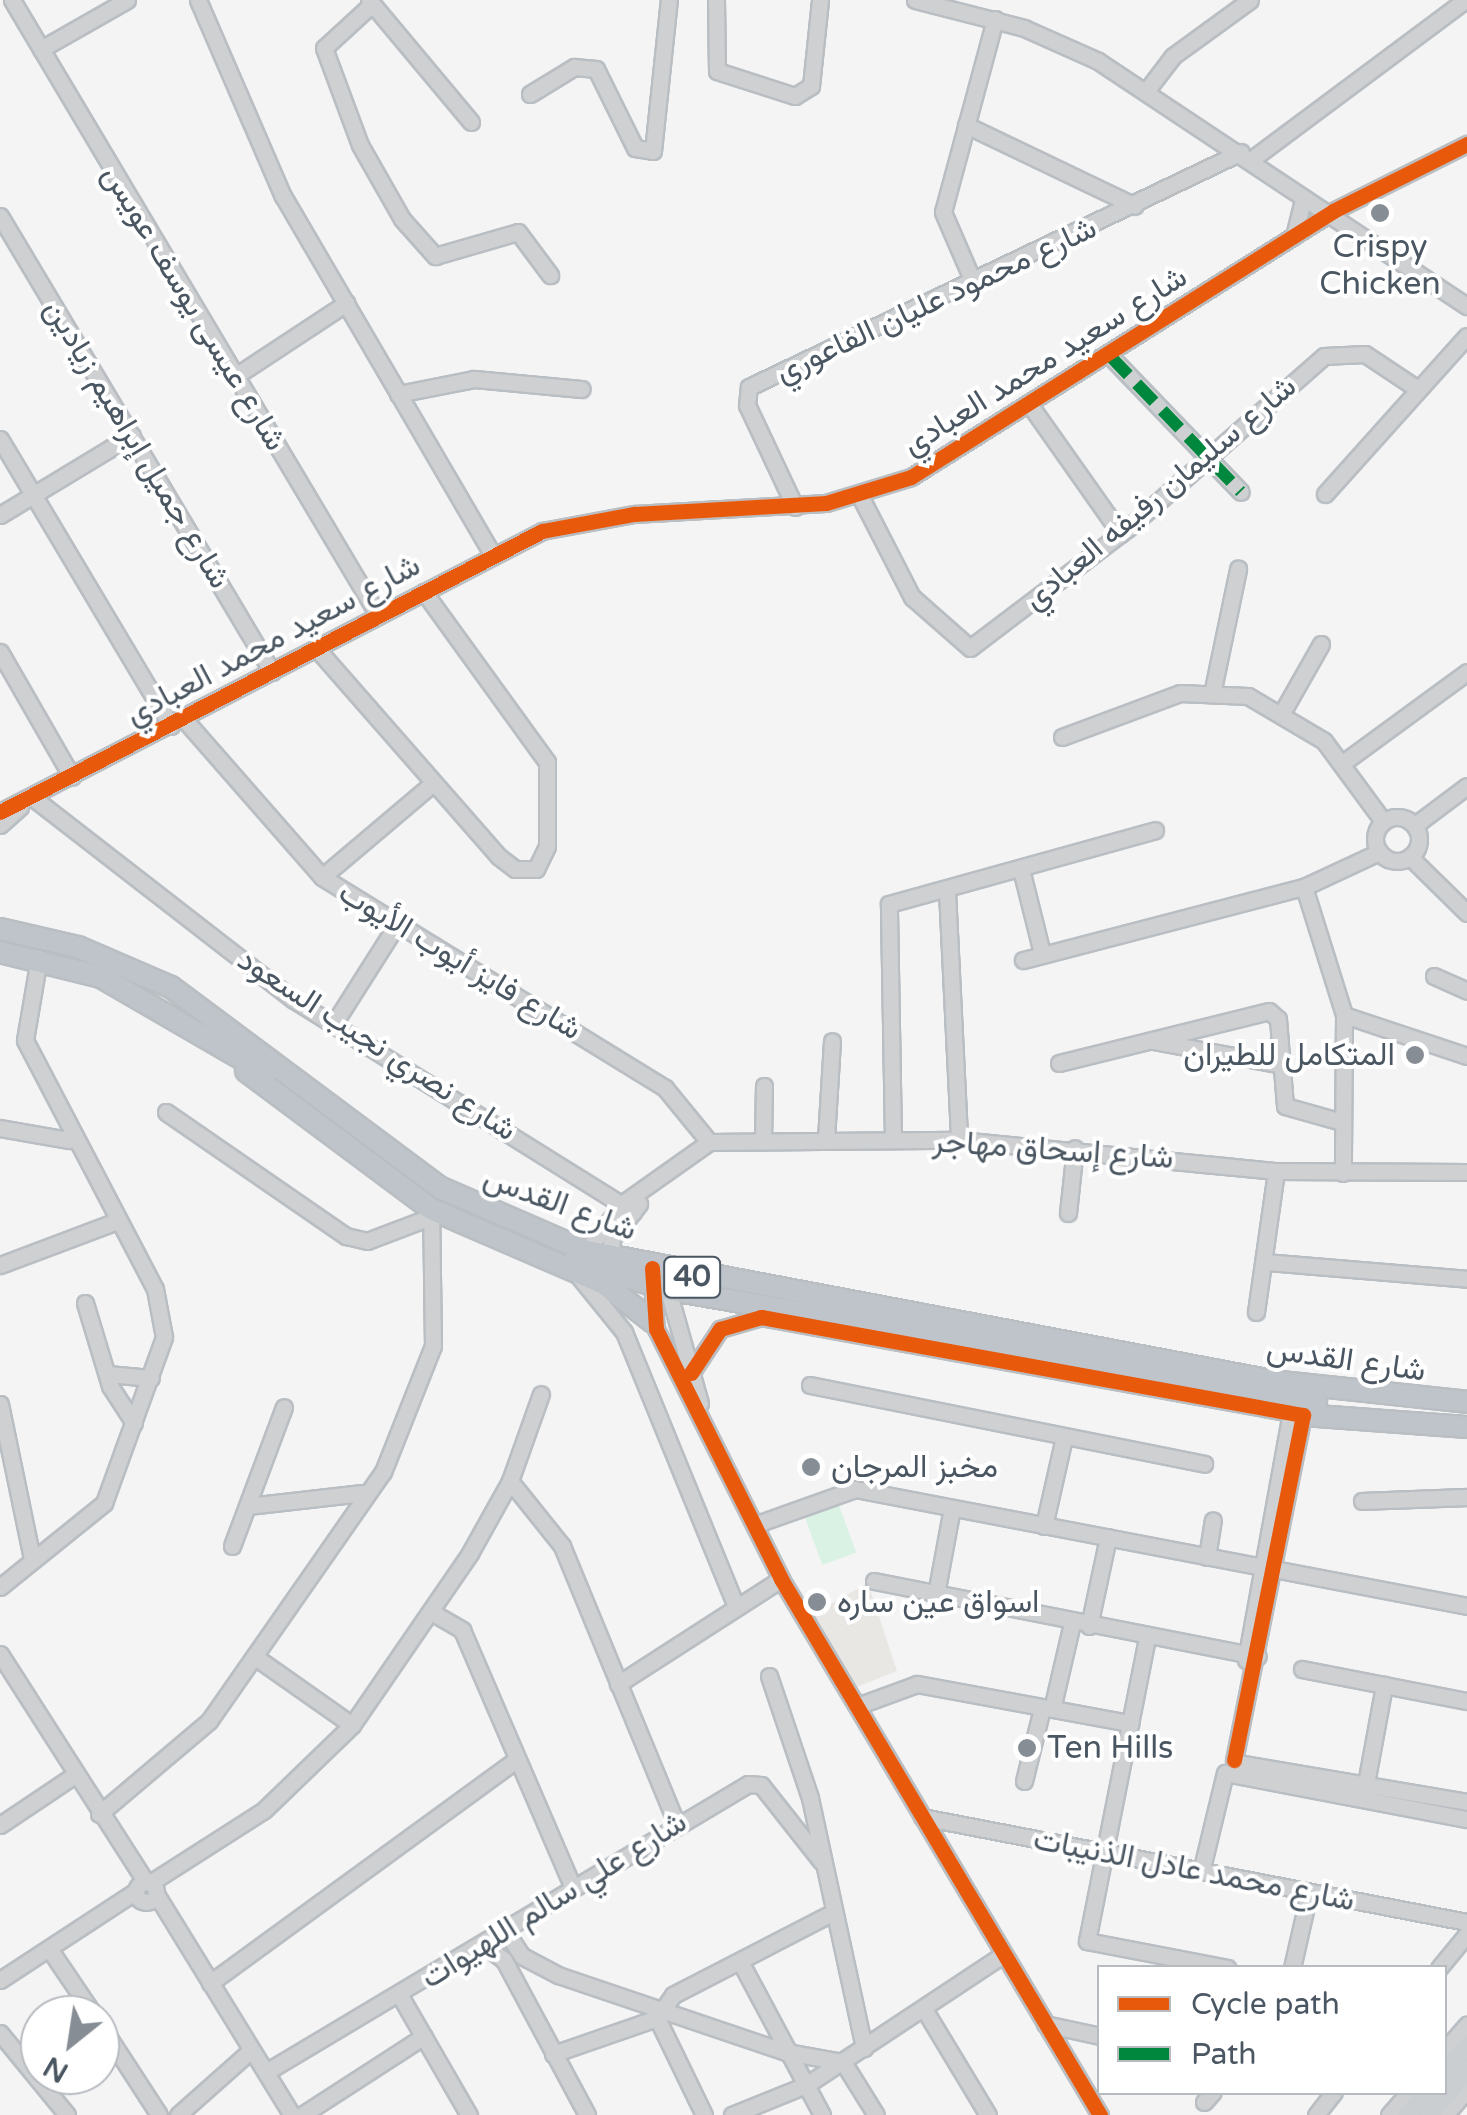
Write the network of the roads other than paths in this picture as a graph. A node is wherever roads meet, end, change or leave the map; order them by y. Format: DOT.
graph roads {
  1 [pos="12,0"];
  2 [pos="127,0"];
  3 [pos="198,0"];
  4 [pos="669,0"];
  5 [pos="716,0"];
  6 [pos="820,0"];
  7 [pos="915,0"];
  8 [pos="1250,0"];
  9 [pos="1465,0"];
  10 [pos="371,2"];
  11 [pos="995,18"];
  12 [pos="41,49"];
  13 [pos="1146,90"];
  14 [pos="530,94"];
  15 [pos="471,122"];
  16 [pos="966,125"];
  17 [pos="1467,144"];
  18 [pos="1246,156"];
  19 [pos="1302,195"];
  20 [pos="1134,206"];
  21 [pos="0,216"];
  22 [pos="1327,216"];
  23 [pos="1294,236"];
  24 [pos="550,275"];
  25 [pos="975,286"];
  26 [pos="346,302"];
  27 [pos="1467,306"];
  28 [pos="1467,336"];
  29 [pos="1112,357"];
  30 [pos="237,376"];
  31 [pos="1416,388"];
  32 [pos="582,389"];
  33 [pos="398,394"];
  34 [pos="1032,408"];
  35 [pos="132,435"];
  36 [pos="0,439"];
  37 [pos="1208,458"];
  38 [pos="1241,492"];
  39 [pos="34,493"];
  40 [pos="1325,494"];
  41 [pos="860,496"];
  42 [pos="795,507"];
  43 [pos="0,514"];
  44 [pos="1121,534"];
  45 [pos="492,555"];
  46 [pos="1238,569"];
  47 [pos="424,592"];
  48 [pos="378,616"];
  49 [pos="1321,644"];
  50 [pos="316,649"];
  51 [pos="0,652"];
  52 [pos="272,672"];
  53 [pos="1467,672"];
  54 [pos="1213,689"];
  55 [pos="1283,710"];
  56 [pos="177,722"];
  57 [pos="1062,737"];
  58 [pos="1344,762"];
  59 [pos="72,778"];
  60 [pos="432,784"];
  61 [pos="1467,786"];
  62 [pos="29,798"];
  63 [pos="0,812"];
  64 [pos="1382,821"];
  65 [pos="0,825"];
  66 [pos="1414,825"];
  67 [pos="1154,830"];
  68 [pos="1378,852"];
  69 [pos="1410,857"];
  70 [pos="1021,869"];
  71 [pos="322,878"];
  72 [pos="1304,888"];
  73 [pos="947,890"];
  74 [pos="1467,913"];
  75 [pos="0,929"];
  76 [pos="394,929"];
  77 [pos="0,952"];
  78 [pos="1042,953"];
  79 [pos="39,958"];
  80 [pos="1023,960"];
  81 [pos="132,967"];
  82 [pos="1434,976"];
  83 [pos="124,989"];
  84 [pos="1467,991"];
  85 [pos="1344,1015"];
  86 [pos="334,1025"];
  87 [pos="211,1034"];
  88 [pos="1144,1039"];
  89 [pos="832,1041"];
  90 [pos="1467,1056"];
  91 [pos="1059,1062"];
  92 [pos="1282,1065"];
  93 [pos="764,1086"];
  94 [pos="166,1112"];
  95 [pos="1342,1122"];
  96 [pos="0,1128"];
  97 [pos="826,1139"];
  98 [pos="70,1140"];
  99 [pos="763,1140"];
  100 [pos="893,1140"];
  101 [pos="960,1140"];
  102 [pos="709,1142"];
  103 [pos="1075,1148"];
  104 [pos="1276,1172"];
  105 [pos="1467,1172"];
  106 [pos="1342,1173"];
  107 [pos="628,1208"];
  108 [pos="1068,1212"];
  109 [pos="428,1214"];
  110 [pos="117,1220"];
  111 [pos="586,1251"];
  112 [pos="613,1259"];
  113 [pos="1266,1262"];
  114 [pos="0,1265"];
  115 [pos="577,1274"];
  116 [pos="658,1278"];
  117 [pos="1467,1279"];
  118 [pos="85,1303"];
  119 [pos="1256,1312"];
  120 [pos="653,1322"];
  121 [pos="108,1374"];
  122 [pos="692,1374"];
  123 [pos="151,1378"];
  124 [pos="810,1385"];
  125 [pos="540,1394"];
  126 [pos="1467,1402"];
  127 [pos="0,1404"];
  128 [pos="284,1407"];
  129 [pos="699,1407"];
  130 [pos="1297,1414"];
  131 [pos="1467,1414"];
  132 [pos="134,1424"];
  133 [pos="1467,1427"];
  134 [pos="1064,1438"];
  135 [pos="1204,1464"];
  136 [pos="510,1482"];
  137 [pos="362,1493"];
  138 [pos="1467,1497"];
  139 [pos="1362,1501"];
  140 [pos="248,1506"];
  141 [pos="952,1508"];
  142 [pos="1213,1520"];
  143 [pos="754,1525"];
  144 [pos="1044,1526"];
  145 [pos="1108,1537"];
  146 [pos="232,1546"];
  147 [pos="1207,1557"];
  148 [pos="32,1559"];
  149 [pos="1268,1570"];
  150 [pos="781,1579"];
  151 [pos="874,1581"];
  152 [pos="0,1587"];
  153 [pos="936,1594"];
  154 [pos="735,1604"];
  155 [pos="1467,1606"];
  156 [pos="433,1612"];
  157 [pos="1080,1624"];
  158 [pos="1147,1638"];
  159 [pos="0,1654"];
  160 [pos="1252,1655"];
  161 [pos="258,1658"];
  162 [pos="1302,1669"];
  163 [pos="770,1676"];
  164 [pos="618,1684"];
  165 [pos="1384,1685"];
  166 [pos="1467,1701"];
  167 [pos="857,1706"];
  168 [pos="1047,1708"];
  169 [pos="1130,1723"];
  170 [pos="352,1724"];
  171 [pos="513,1762"];
  172 [pos="1231,1766"];
  173 [pos="73,1776"];
  174 [pos="1024,1781"];
  175 [pos="1364,1790"];
  176 [pos="1465,1808"];
  177 [pos="99,1814"];
  178 [pos="922,1817"];
  179 [pos="676,1823"];
  180 [pos="0,1826"];
  181 [pos="1103,1852"];
  182 [pos="821,1861"];
  183 [pos="1201,1872"];
  184 [pos="572,1886"];
  185 [pos="146,1891"];
  186 [pos="1309,1893"];
  187 [pos="828,1915"];
  188 [pos="1467,1922"];
  189 [pos="505,1930"];
  190 [pos="1467,1934"];
  191 [pos="484,1946"];
  192 [pos="50,1950"];
  193 [pos="1001,1956"];
  194 [pos="742,1965"];
  195 [pos="1211,1965"];
  196 [pos="1293,1965"];
  197 [pos="1441,1965"];
  198 [pos="0,1980"];
  199 [pos="210,1983"];
  200 [pos="400,1994"];
  201 [pos="80,1995"];
  202 [pos="924,2009"];
  203 [pos="659,2011"];
  204 [pos="1045,2024"];
  205 [pos="1467,2025"];
  206 [pos="0,2033"];
  207 [pos="1097,2035"];
  208 [pos="424,2036"];
  209 [pos="1467,2047"];
  210 [pos="864,2048"];
  211 [pos="1447,2048"];
  212 [pos="250,2050"];
  213 [pos="786,2052"];
  214 [pos="553,2054"];
  215 [pos="120,2055"];
  216 [pos="843,2062"];
  217 [pos="1447,2070"];
  218 [pos="1467,2070"];
  219 [pos="266,2072"];
  220 [pos="806,2085"];
  221 [pos="1467,2090"];
  222 [pos="1447,2094"];
  223 [pos="1332,2095"];
  224 [pos="1406,2095"];
  225 [pos="1425,2095"];
  226 [pos="1446,2095"];
  227 [pos="67,2115"];
  228 [pos="159,2115"];
  229 [pos="178,2115"];
  230 [pos="292,2115"];
  231 [pos="302,2115"];
  232 [pos="470,2115"];
  233 [pos="588,2115"];
  234 [pos="704,2115"];
  235 [pos="732,2115"];
  236 [pos="822,2115"];
  237 [pos="876,2115"];
  238 [pos="988,2115"];
  239 [pos="1100,2115"];
  240 [pos="1316,2115"];
  241 [pos="1389,2115"];
  242 [pos="1408,2115"];
  243 [pos="1429,2115"];
  244 [pos="1445,2115"];
  1 -- 12 [label="street, شارع عيسى يوسف عويس"];
  2 -- 12 [label="street"];
  3 -- 26 [label="street"];
  4 -- 14 [label="street"];
  5 -- 6 [label="street"];
  7 -- 11 [label="street"];
  8 -- 13 [label="street"];
  9 -- 18 [label="street, شارع محمود عليان الفاعوري"];
  10 -- 15 [label="street"];
  10 -- 24 [label="street"];
  11 -- 13 [label="street"];
  11 -- 16 [label="street"];
  12 -- 30 [label="street, شارع عيسى يوسف عويس"];
  13 -- 18 [label="street"];
  16 -- 20 [label="street"];
  16 -- 25 [label="street"];
  17 -- 22 [label="street, شارع سعيد محمد العبادي"];
  18 -- 19 [label="street"];
  18 -- 20 [label="street, شارع محمود عليان الفاعوري"];
  19 -- 22 [label="street"];
  19 -- 23 [label="street"];
  20 -- 25 [label="street, شارع محمود عليان الفاعوري"];
  21 -- 35 [label="street, شارع جميل إبراهيم زيادين"];
  22 -- 23 [label="street, شارع سعيد محمد العبادي"];
  22 -- 27 [label="street"];
  23 -- 29 [label="street, شارع سعيد محمد العبادي"];
  25 -- 42 [label="street, شارع محمود عليان الفاعوري"];
  26 -- 30 [label="street"];
  26 -- 33 [label="street"];
  28 -- 31 [label="street"];
  29 -- 34 [label="street, شارع سعيد محمد العبادي"];
  29 -- 37 [label="street"];
  30 -- 48 [label="street, شارع عيسى يوسف عويس"];
  31 -- 37 [label="street, شارع سليمان رفيفه العبادي"];
  31 -- 40 [label="street"];
  32 -- 33 [label="street"];
  33 -- 45 [label="street"];
  34 -- 41 [label="street, شارع سعيد محمد العبادي"];
  34 -- 44 [label="street"];
  35 -- 39 [label="street"];
  35 -- 52 [label="street, شارع جميل إبراهيم زيادين"];
  36 -- 39 [label="street, شارع فايز أيوب الأيوب"];
  37 -- 38 [label="street"];
  37 -- 44 [label="street, شارع سليمان رفيفه العبادي"];
  39 -- 43 [label="street"];
  39 -- 56 [label="street, شارع فايز أيوب الأيوب"];
  41 -- 42 [label="street, شارع سعيد محمد العبادي"];
  41 -- 44 [label="street, شارع سليمان رفيفه العبادي"];
  42 -- 45 [label="street, شارع سعيد محمد العبادي"];
  45 -- 47 [label="street, شارع سعيد محمد العبادي"];
  46 -- 54 [label="street"];
  47 -- 48 [label="street, شارع سعيد محمد العبادي"];
  47 -- 60 [label="street"];
  48 -- 50 [label="street, شارع سعيد محمد العبادي"];
  49 -- 55 [label="street"];
  50 -- 52 [label="street, شارع سعيد محمد العبادي"];
  50 -- 60 [label="street"];
  51 -- 59 [label="street"];
  52 -- 56 [label="street, شارع سعيد محمد العبادي"];
  53 -- 58 [label="street"];
  54 -- 55 [label="street"];
  54 -- 57 [label="street"];
  55 -- 58 [label="street"];
  56 -- 59 [label="street, شارع سعيد محمد العبادي"];
  56 -- 71 [label="street, شارع فايز أيوب الأيوب"];
  58 -- 64 [label="street"];
  59 -- 62 [label="street, شارع سعيد محمد العبادي"];
  60 -- 71 [label="street"];
  61 -- 66 [label="street"];
  62 -- 63 [label="street, شارع سعيد محمد العبادي"];
  62 -- 65 [label="street, شارع سعيد محمد العبادي"];
  62 -- 86 [label="street, شارع نصري نجيب السعود"];
  64 -- 66 [label="street"];
  64 -- 68 [label="street"];
  66 -- 69 [label="street"];
  67 -- 70 [label="street"];
  68 -- 69 [label="street"];
  68 -- 72 [label="street"];
  69 -- 74 [label="street"];
  70 -- 73 [label="street"];
  70 -- 78 [label="street"];
  71 -- 76 [label="street, شارع فايز أيوب الأيوب"];
  72 -- 78 [label="street"];
  72 -- 85 [label="street"];
  73 -- 100 [label="street"];
  73 -- 101 [label="street"];
  75 -- 81 [label="highway, شارع القدس / 40"];
  76 -- 86 [label="street"];
  76 -- 102 [label="street, شارع فايز أيوب الأيوب"];
  77 -- 79 [label="highway, شارع القدس / 40"];
  78 -- 80 [label="street"];
  79 -- 83 [label="highway, شارع القدس / 40"];
  79 -- 98 [label="street"];
  81 -- 83 [label="highway"];
  81 -- 111 [label="highway, شارع القدس / 40"];
  82 -- 84 [label="street"];
  83 -- 87 [label="highway, شارع القدس / 40"];
  85 -- 90 [label="street"];
  85 -- 95 [label="street"];
  86 -- 107 [label="street, شارع نصري نجيب السعود"];
  87 -- 109 [label="highway"];
  87 -- 116 [label="highway, شارع القدس / 40"];
  88 -- 91 [label="street"];
  88 -- 92 [label="street"];
  88 -- 92 [label="street"];
  89 -- 97 [label="street"];
  92 -- 95 [label="street"];
  93 -- 99 [label="street"];
  94 -- 109 [label="street"];
  95 -- 106 [label="street"];
  96 -- 98 [label="street"];
  97 -- 99 [label="street, شارع إسحاق مهاجر"];
  97 -- 100 [label="street, شارع إسحاق مهاجر"];
  98 -- 110 [label="street"];
  99 -- 102 [label="street, شارع إسحاق مهاجر"];
  100 -- 101 [label="street, شارع إسحاق مهاجر"];
  101 -- 103 [label="street, شارع إسحاق مهاجر"];
  102 -- 107 [label="street"];
  103 -- 104 [label="street, شارع إسحاق مهاجر"];
  103 -- 108 [label="street"];
  104 -- 106 [label="street, شارع إسحاق مهاجر"];
  104 -- 113 [label="street"];
  105 -- 106 [label="street, شارع إسحاق مهاجر"];
  107 -- 111 [label="street"];
  107 -- 112 [label="street"];
  109 -- 115 [label="highway"];
  109 -- 137 [label="street"];
  110 -- 114 [label="street"];
  110 -- 123 [label="street"];
  111 -- 112 [label="highway, شارع القدس / 40"];
  112 -- 116 [label="highway, شارع القدس / 40"];
  113 -- 117 [label="street"];
  113 -- 119 [label="street"];
  115 -- 120 [label="highway"];
  115 -- 154 [label="street"];
  116 -- 120 [label="street"];
  116 -- 122 [label="street"];
  116 -- 126 [label="highway, شارع القدس / 40"];
  116 -- 131 [label="highway, شارع القدس / 40"];
  118 -- 121 [label="street"];
  120 -- 129 [label="street"];
  121 -- 123 [label="street"];
  121 -- 132 [label="street"];
  122 -- 129 [label="street"];
  122 -- 130 [label="street"];
  123 -- 132 [label="street"];
  124 -- 134 [label="street"];
  125 -- 136 [label="street"];
  127 -- 148 [label="street"];
  128 -- 140 [label="street"];
  129 -- 143 [label="street"];
  130 -- 133 [label="highway"];
  130 -- 149 [label="street"];
  132 -- 148 [label="street"];
  134 -- 135 [label="street"];
  134 -- 144 [label="street"];
  136 -- 156 [label="street"];
  136 -- 164 [label="street"];
  137 -- 140 [label="street"];
  137 -- 161 [label="street"];
  138 -- 139 [label="street"];
  140 -- 146 [label="street"];
  141 -- 143 [label="street"];
  141 -- 144 [label="street"];
  141 -- 153 [label="street"];
  142 -- 147 [label="street"];
  143 -- 150 [label="street"];
  144 -- 145 [label="street"];
  145 -- 147 [label="street"];
  145 -- 157 [label="street"];
  147 -- 149 [label="street"];
  148 -- 152 [label="street"];
  149 -- 155 [label="street"];
  149 -- 160 [label="street"];
  150 -- 154 [label="street"];
  150 -- 167 [label="street"];
  151 -- 153 [label="street"];
  153 -- 157 [label="street"];
  154 -- 164 [label="street"];
  156 -- 170 [label="street"];
  156 -- 171 [label="street"];
  157 -- 158 [label="street"];
  157 -- 168 [label="street"];
  158 -- 160 [label="street"];
  158 -- 169 [label="street"];
  159 -- 173 [label="street"];
  160 -- 172 [label="street"];
  161 -- 170 [label="street"];
  161 -- 177 [label="street"];
  162 -- 165 [label="street"];
  163 -- 182 [label="street"];
  164 -- 179 [label="street"];
  165 -- 166 [label="street"];
  165 -- 175 [label="street"];
  167 -- 168 [label="street"];
  167 -- 178 [label="street"];
  168 -- 169 [label="street"];
  168 -- 174 [label="street"];
  169 -- 181 [label="street"];
  170 -- 185 [label="street"];
  171 -- 184 [label="street"];
  171 -- 199 [label="street"];
  172 -- 175 [label="street"];
  172 -- 183 [label="street"];
  173 -- 177 [label="street"];
  173 -- 180 [label="street"];
  175 -- 176 [label="street"];
  177 -- 185 [label="street"];
  178 -- 181 [label="street, شارع محمد عادل الذنيبات"];
  178 -- 193 [label="street"];
  179 -- 182 [label="street, شارع علي سالم اللهيوات"];
  179 -- 184 [label="street, شارع علي سالم اللهيوات"];
  181 -- 183 [label="street, شارع محمد عادل الذنيبات"];
  181 -- 195 [label="street"];
  182 -- 187 [label="street"];
  183 -- 186 [label="street, شارع محمد عادل الذنيبات"];
  184 -- 189 [label="street, شارع علي سالم اللهيوات"];
  185 -- 192 [label="street"];
  185 -- 199 [label="street"];
  186 -- 188 [label="street, شارع محمد عادل الذنيبات"];
  186 -- 196 [label="street"];
  187 -- 194 [label="street"];
  187 -- 210 [label="street"];
  189 -- 191 [label="street, شارع علي سالم اللهيوات"];
  189 -- 203 [label="street"];
  190 -- 197 [label="street"];
  191 -- 200 [label="street, شارع علي سالم اللهيوات"];
  191 -- 214 [label="street"];
  192 -- 198 [label="street"];
  192 -- 201 [label="street"];
  193 -- 202 [label="street"];
  193 -- 204 [label="street"];
  194 -- 203 [label="street"];
  194 -- 213 [label="street"];
  199 -- 212 [label="street"];
  200 -- 208 [label="street"];
  200 -- 219 [label="street, شارع علي سالم اللهيوات"];
  202 -- 210 [label="street"];
  202 -- 238 [label="street"];
  203 -- 213 [label="street"];
  203 -- 214 [label="street"];
  203 -- 234 [label="street"];
  204 -- 207 [label="street"];
  204 -- 239 [label="street"];
  205 -- 211 [label="street"];
  206 -- 227 [label="street"];
  208 -- 231 [label="street"];
  208 -- 232 [label="street"];
  209 -- 217 [label="main road"];
  210 -- 216 [label="street"];
  212 -- 219 [label="street"];
  212 -- 229 [label="street"];
  213 -- 216 [label="street"];
  213 -- 220 [label="street"];
  214 -- 233 [label="street"];
  215 -- 228 [label="street"];
  216 -- 220 [label="street"];
  216 -- 237 [label="street"];
  218 -- 222 [label="main road"];
  219 -- 230 [label="street"];
  220 -- 235 [label="street"];
  220 -- 236 [label="street"];
  221 -- 244 [label="street"];
  223 -- 240 [label="street"];
  224 -- 241 [label="street"];
  225 -- 242 [label="main road"];
  226 -- 243 [label="main road"];
}
